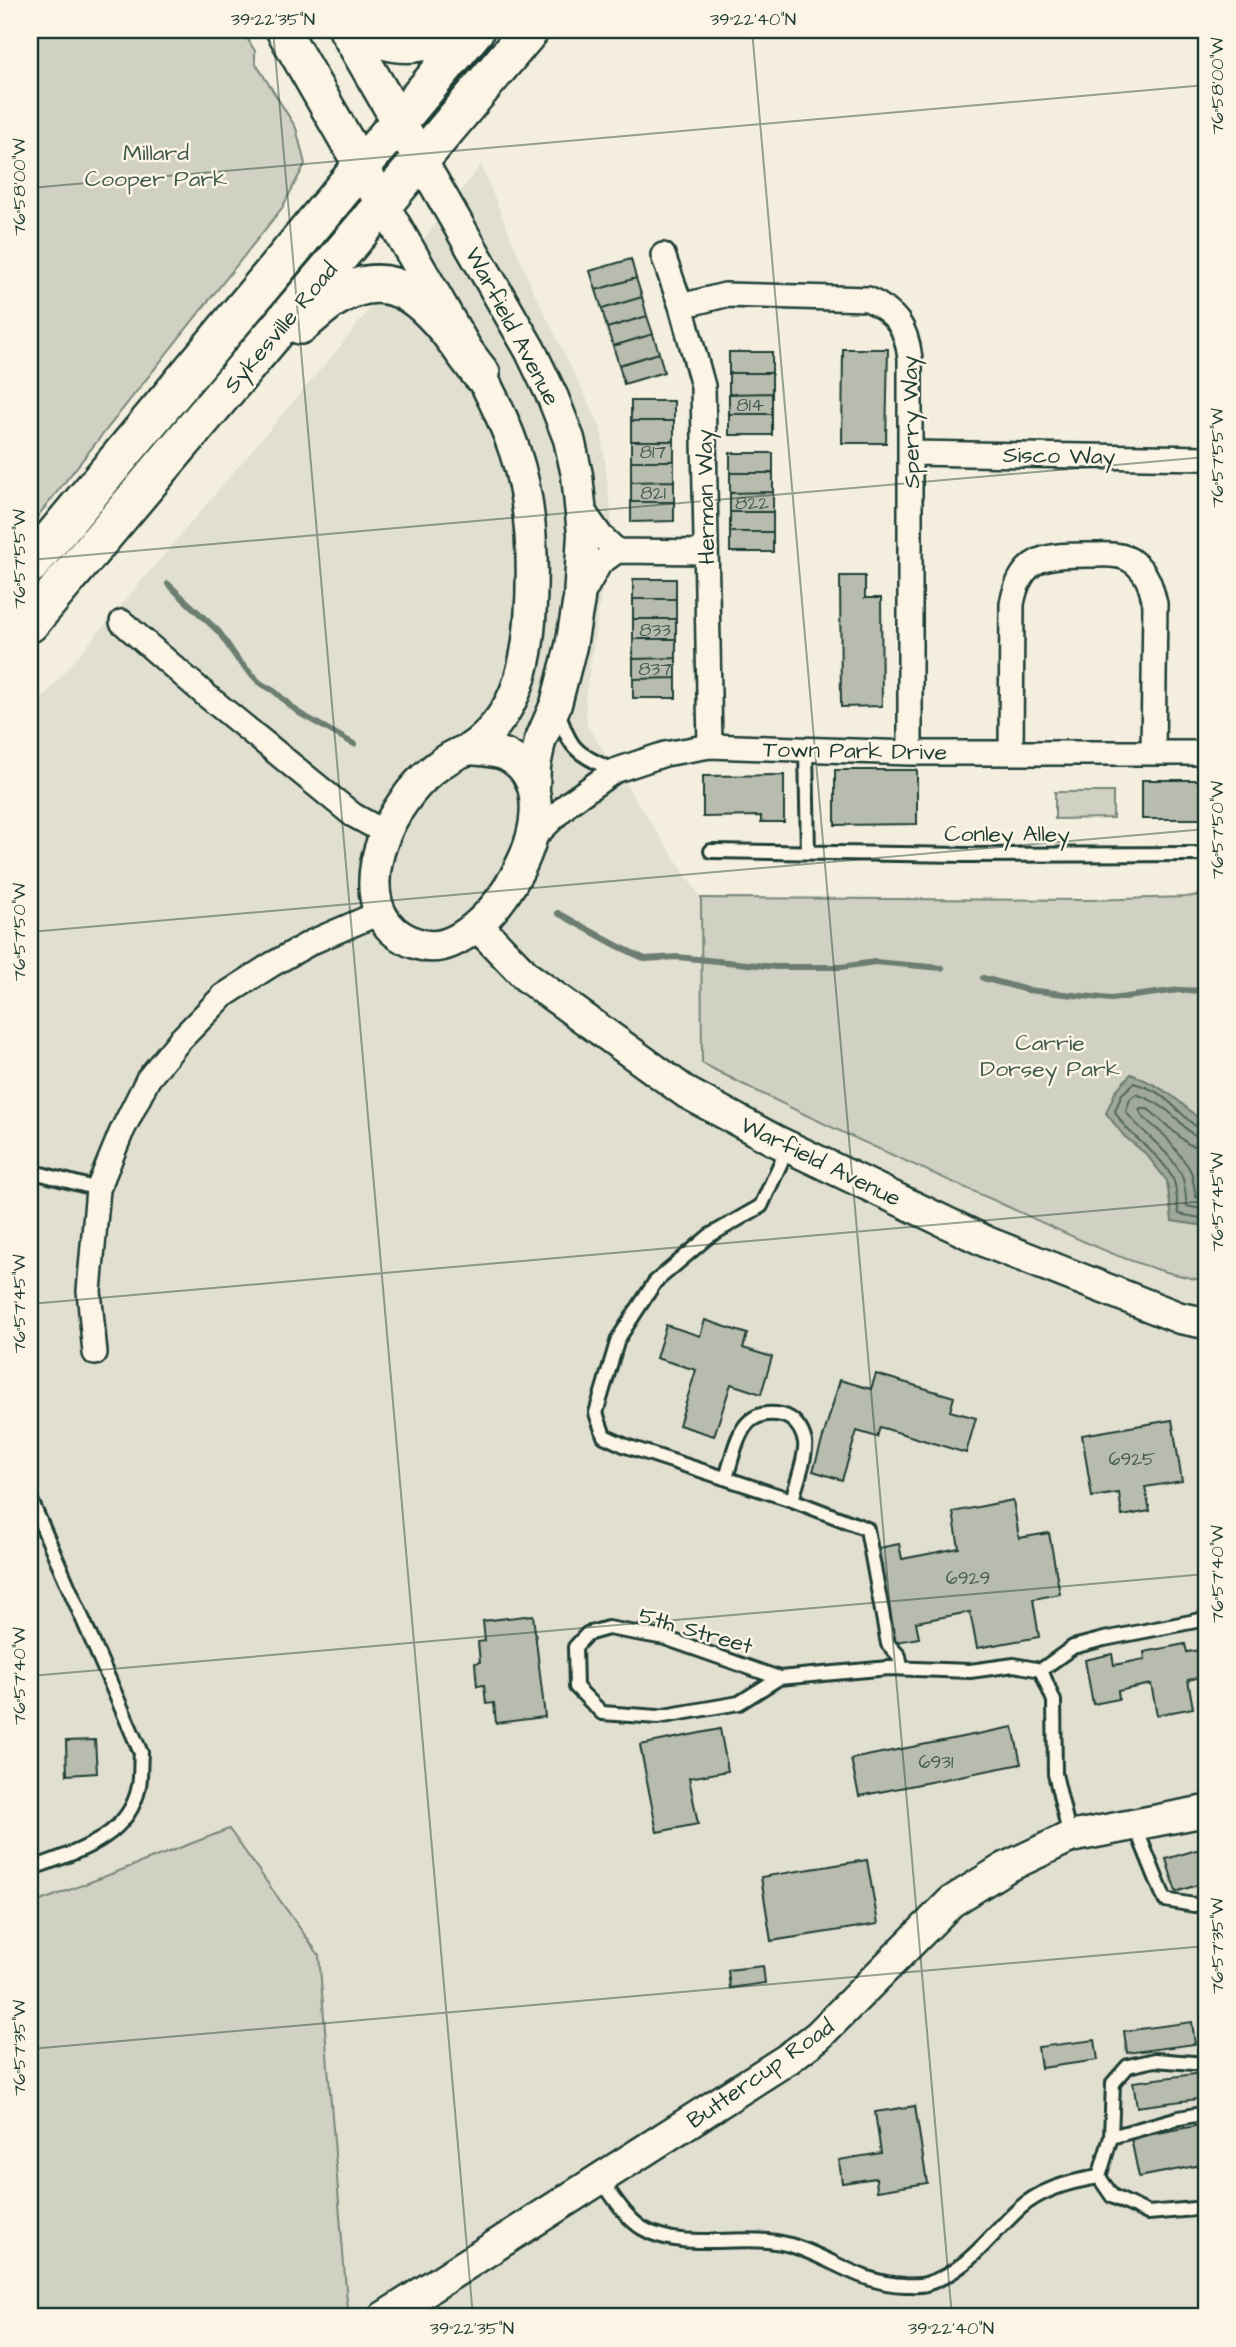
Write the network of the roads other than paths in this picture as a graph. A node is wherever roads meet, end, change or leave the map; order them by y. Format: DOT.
graph roads {
  1 [pos="283,30"];
  2 [pos="346,30"];
  3 [pos="360,30"];
  4 [pos="450,30"];
  5 [pos="475,30"];
  6 [pos="530,30"];
  7 [pos="398,121"];
  8 [pos="421,160"];
  9 [pos="361,166"];
  10 [pos="383,204"];
  11 [pos="663,255"];
  12 [pos="681,306"];
  13 [pos="242,372"];
  14 [pos="481,374"];
  15 [pos="912,453"];
  16 [pos="1206,458"];
  17 [pos="582,509"];
  18 [pos="617,551"];
  19 [pos="706,552"];
  20 [pos="30,565"];
  21 [pos="579,599"];
  22 [pos="121,622"];
  23 [pos="30,623"];
  24 [pos="556,704"];
  25 [pos="710,746"];
  26 [pos="469,749"];
  27 [pos="806,750"];
  28 [pos="1011,752"];
  29 [pos="910,753"];
  30 [pos="1153,753"];
  31 [pos="1206,753"];
  32 [pos="614,771"];
  33 [pos="534,787"];
  34 [pos="386,833"];
  35 [pos="532,839"];
  36 [pos="712,851"];
  37 [pos="808,852"];
  38 [pos="1206,854"];
  39 [pos="379,914"];
  40 [pos="477,925"];
  41 [pos="788,1147"];
  42 [pos="30,1171"];
  43 [pos="98,1189"];
  44 [pos="1206,1323"];
  45 [pos="95,1353"];
  46 [pos="726,1478"];
  47 [pos="30,1498"];
  48 [pos="792,1500"];
  49 [pos="1206,1619"];
  50 [pos="901,1668"];
  51 [pos="1041,1670"];
  52 [pos="779,1678"];
  53 [pos="1206,1811"];
  54 [pos="1134,1824"];
  55 [pos="1070,1837"];
  56 [pos="30,1870"];
  57 [pos="1206,1902"];
  58 [pos="1206,2064"];
  59 [pos="1206,2113"];
  60 [pos="1111,2137"];
  61 [pos="1099,2177"];
  62 [pos="601,2180"];
  63 [pos="1206,2208"];
  64 [pos="384,2317"];
  1 -- 9 [label="main road"];
  2 -- 7 [label="main road"];
  3 -- 4 [label="main road"];
  5 -- 7 [label="main road, Sykesville Road"];
  6 -- 8 [label="main road, Sykesville Road"];
  7 -- 8 [label="main road"];
  7 -- 9 [label="main road, Sykesville Road"];
  8 -- 10 [label="main road, Sykesville Road"];
  8 -- 17 [label="street, Warfield Avenue"];
  9 -- 10 [label="main road"];
  9 -- 20 [label="main road, Sykesville Road"];
  10 -- 13 [label="main road, Sykesville Road"];
  10 -- 14 [label="street"];
  11 -- 12 [label="street, Herman Way"];
  12 -- 15 [label="street, Sperry Way"];
  12 -- 19 [label="street, Herman Way"];
  13 -- 14 [label="main road"];
  13 -- 23 [label="main road, Sykesville Road"];
  14 -- 26 [label="street"];
  15 -- 16 [label="street, Sisco Way"];
  15 -- 29 [label="street, Sperry Way"];
  17 -- 18 [label="street"];
  17 -- 21 [label="street, Warfield Avenue"];
  18 -- 19 [label="street"];
  18 -- 21 [label="street"];
  19 -- 25 [label="street, Herman Way"];
  21 -- 24 [label="street, Warfield Avenue"];
  22 -- 34 [label="street"];
  24 -- 32 [label="lane"];
  24 -- 33 [label="street, Warfield Avenue"];
  25 -- 27 [label="street, Town Park Drive"];
  25 -- 32 [label="street, Town Park Drive"];
  26 -- 33 [label="street"];
  26 -- 34 [label="street"];
  27 -- 29 [label="street, Town Park Drive"];
  27 -- 37 [label="lane"];
  28 -- 29 [label="street, Town Park Drive"];
  28 -- 30 [label="street, Town Park Drive"];
  28 -- 30 [label="street"];
  30 -- 31 [label="street, Town Park Drive"];
  32 -- 35 [label="street, Town Park Drive"];
  33 -- 35 [label="street"];
  34 -- 39 [label="street"];
  35 -- 40 [label="street"];
  36 -- 37 [label="lane, Conley Alley"];
  37 -- 38 [label="lane, Conley Alley"];
  39 -- 40 [label="street"];
  39 -- 43 [label="street"];
  40 -- 41 [label="street, Warfield Avenue"];
  41 -- 44 [label="street, Warfield Avenue"];
  41 -- 46 [label="lane"];
  42 -- 43 [label="lane"];
  43 -- 45 [label="street"];
  46 -- 48 [label="lane"];
  46 -- 48 [label="lane"];
  47 -- 56 [label="lane"];
  48 -- 50 [label="lane"];
  49 -- 51 [label="lane"];
  50 -- 51 [label="lane, 5th Street"];
  50 -- 52 [label="lane, 5th Street"];
  51 -- 55 [label="lane"];
  52 -- 52 [label="lane, 5th Street"];
  53 -- 54 [label="street, Buttercup Road"];
  54 -- 55 [label="street, Buttercup Road"];
  54 -- 57 [label="lane"];
  55 -- 62 [label="street, Buttercup Road"];
  58 -- 60 [label="lane"];
  59 -- 60 [label="lane"];
  60 -- 61 [label="lane"];
  61 -- 62 [label="lane"];
  61 -- 63 [label="lane"];
  62 -- 64 [label="street, Buttercup Road"];
}
